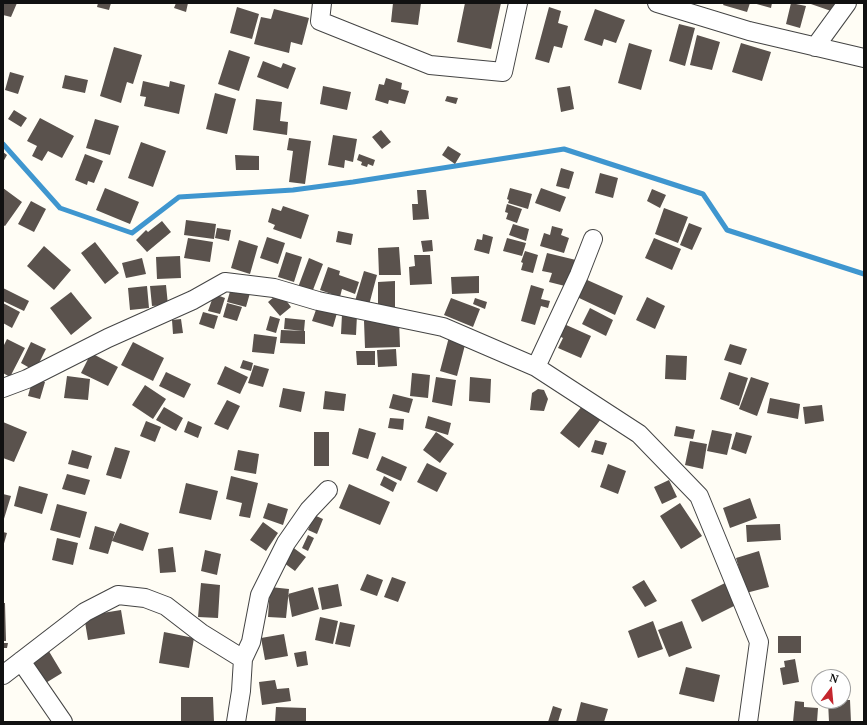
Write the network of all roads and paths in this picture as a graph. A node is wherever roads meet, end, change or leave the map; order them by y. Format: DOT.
graph roads {
  1 [pos="322,3"];
  2 [pos="518,3"];
  3 [pos="657,3"];
  4 [pos="848,3"];
  5 [pos="815,47"];
  6 [pos="864,58"];
  7 [pos="593,239"];
  8 [pos="536,367"];
  9 [pos="3,388"];
  10 [pos="328,490"];
  11 [pos="243,659"];
  12 [pos="21,661"];
  13 [pos="3,675"];
  14 [pos="63,722"];
  15 [pos="236,722"];
  16 [pos="748,722"];
  1 -- 2 [label="street"];
  3 -- 5 [label="street"];
  4 -- 5 [label="street"];
  5 -- 6 [label="street"];
  7 -- 8 [label="street"];
  8 -- 9 [label="street"];
  8 -- 16 [label="street"];
  10 -- 11 [label="street"];
  11 -- 12 [label="street"];
  11 -- 15 [label="street"];
  12 -- 13 [label="street"];
  12 -- 14 [label="street"];
}
